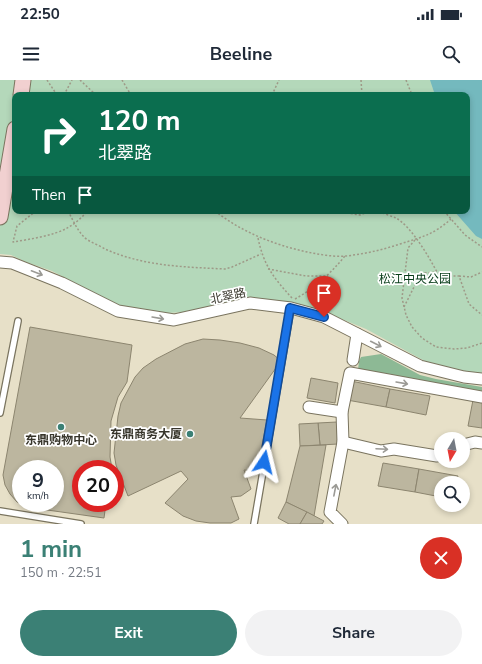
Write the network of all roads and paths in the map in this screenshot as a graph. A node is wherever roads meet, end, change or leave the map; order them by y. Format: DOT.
graph roads {
  1 [pos="23,80"];
  2 [pos="47,80"];
  3 [pos="72,80"];
  4 [pos="80,80"];
  5 [pos="122,80"];
  6 [pos="280,80"];
  7 [pos="361,80"];
  8 [pos="406,80"];
  9 [pos="21,92"];
  10 [pos="55,92"];
  11 [pos="66,92"];
  12 [pos="93,92"];
  13 [pos="129,92"];
  14 [pos="274,92"];
  15 [pos="362,92"];
  16 [pos="411,92"];
  17 [pos="12,147"];
  18 [pos="32,214"];
  19 [pos="70,214"];
  20 [pos="85,214"];
  21 [pos="220,214"];
  22 [pos="386,214"];
  23 [pos="447,214"];
  24 [pos="0,217"];
  25 [pos="451,219"];
  26 [pos="258,238"];
  27 [pos="416,240"];
  28 [pos="482,247"];
  29 [pos="261,254"];
  30 [pos="344,256"];
  31 [pos="0,262"];
  32 [pos="268,269"];
  33 [pos="437,272"];
  34 [pos="482,272"];
  35 [pos="328,276"];
  36 [pos="459,276"];
  37 [pos="404,307"];
  38 [pos="290,308"];
  39 [pos="482,315"];
  40 [pos="18,321"];
  41 [pos="356,334"];
  42 [pos="482,343"];
  43 [pos="353,360"];
  44 [pos="482,379"];
  45 [pos="482,397"];
  46 [pos="309,407"];
  47 [pos="342,412"];
  48 [pos="0,413"];
  49 [pos="343,442"];
  50 [pos="470,443"];
  51 [pos="482,443"];
  52 [pos="434,456"];
  53 [pos="0,511"];
  54 [pos="81,524"];
  55 [pos="254,524"];
  56 [pos="342,524"];
  1 -- 9 [label="main road"];
  2 -- 10 [label="path"];
  3 -- 11 [label="path"];
  4 -- 12 [label="path"];
  5 -- 13 [label="path"];
  6 -- 14 [label="path"];
  7 -- 15 [label="path"];
  8 -- 16 [label="path"];
  17 -- 24 [label="main road"];
  18 -- 20 [label="path"];
  19 -- 29 [label="path"];
  21 -- 26 [label="path"];
  22 -- 27 [label="path"];
  23 -- 25 [label="path"];
  25 -- 27 [label="path"];
  25 -- 28 [label="path"];
  26 -- 29 [label="path"];
  26 -- 30 [label="path"];
  27 -- 30 [label="path"];
  27 -- 33 [label="path"];
  27 -- 37 [label="path"];
  29 -- 32 [label="path"];
  30 -- 35 [label="path"];
  31 -- 38 [label="street, 北翠路, one-way"];
  32 -- 35 [label="path"];
  32 -- 35 [label="path"];
  33 -- 36 [label="path"];
  33 -- 37 [label="path"];
  34 -- 36 [label="path"];
  36 -- 39 [label="path"];
  37 -- 42 [label="path"];
  38 -- 41 [label="street, 北翠路"];
  38 -- 55 [label="lane"];
  40 -- 48 [label="lane"];
  41 -- 43 [label="street"];
  41 -- 44 [label="street, 北翠路, one-way"];
  47 -- 45 [label="street, one-way"];
  46 -- 47 [label="street"];
  47 -- 49 [label="street"];
  49 -- 52 [label="street, one-way"];
  56 -- 49 [label="street, one-way"];
  50 -- 51 [label="street"];
  53 -- 54 [label="lane"];
}
